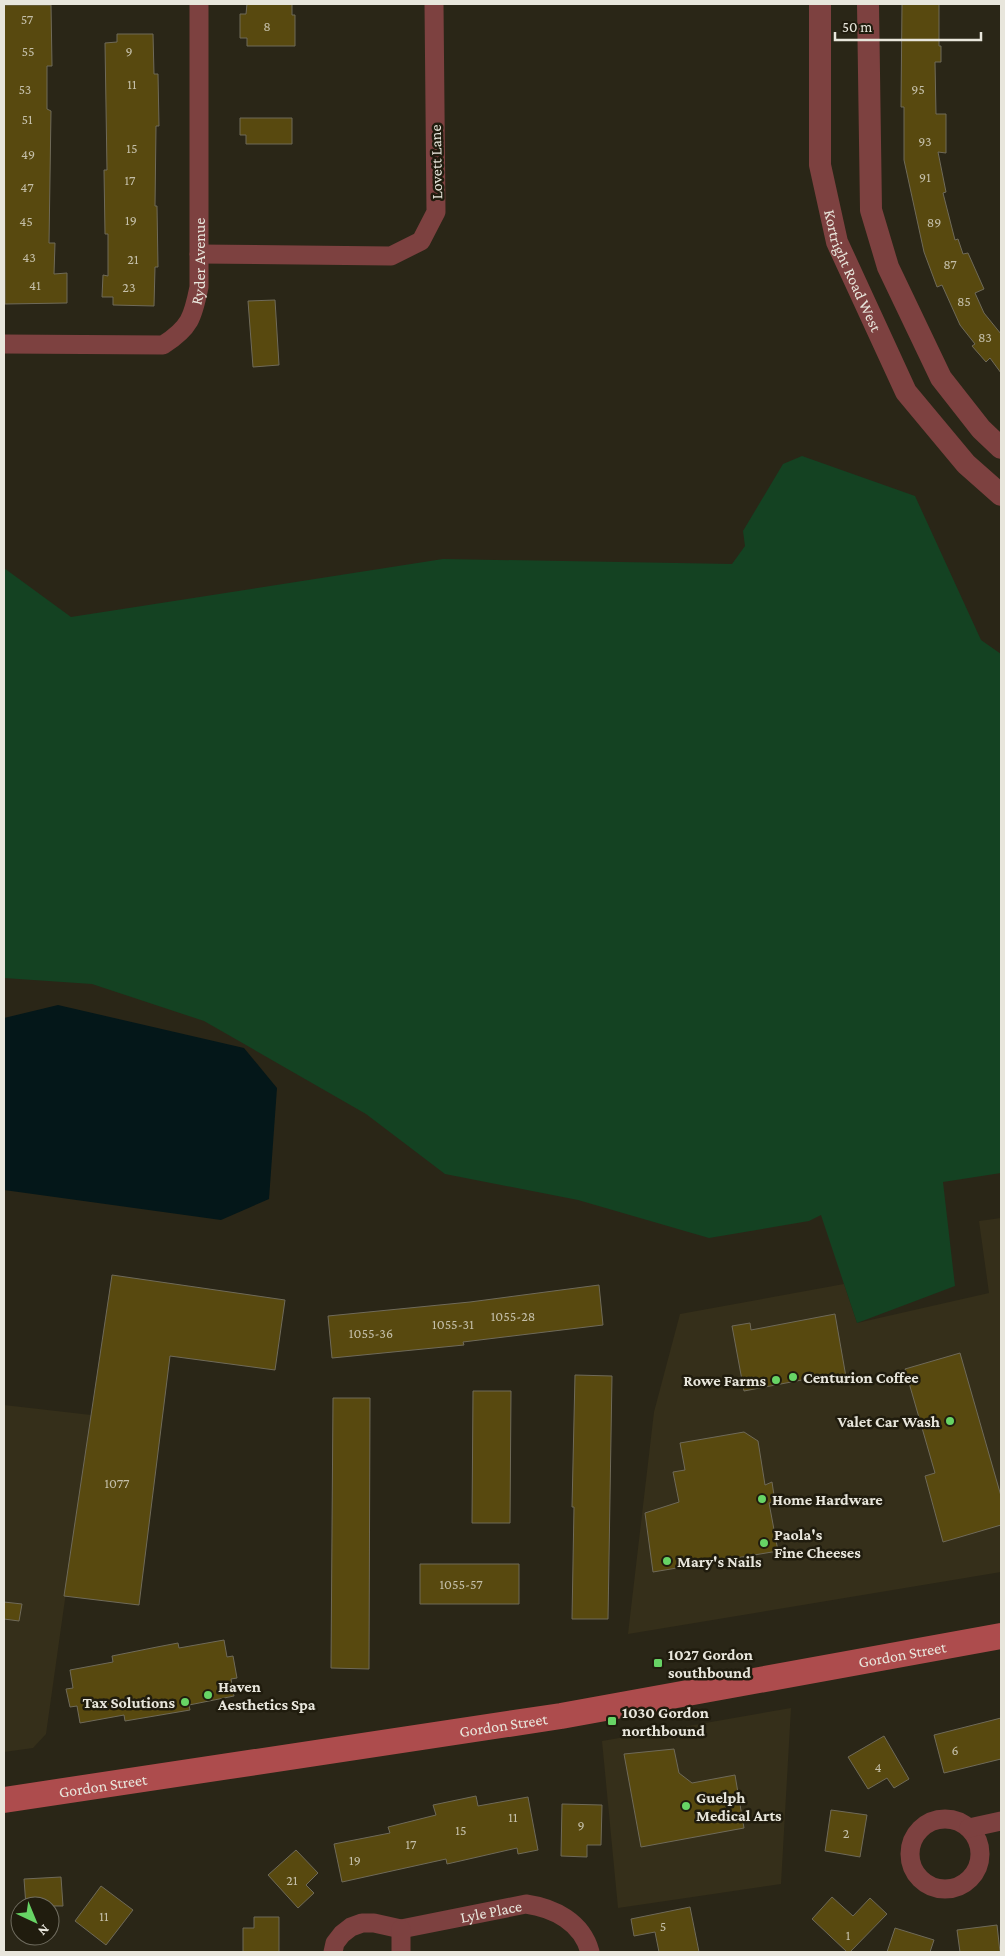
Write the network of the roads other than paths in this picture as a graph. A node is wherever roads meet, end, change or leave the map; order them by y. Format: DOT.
graph roads {
  1 [pos="199,4"];
  2 [pos="434,4"];
  3 [pos="820,4"];
  4 [pos="868,4"];
  5 [pos="199,254"];
  6 [pos="4,344"];
  7 [pos="1001,448"];
  8 [pos="1001,495"];
  9 [pos="1001,1636"];
  10 [pos="4,1800"];
  11 [pos="1001,1821"];
  12 [pos="969,1828"];
  13 [pos="401,1929"];
  14 [pos="333,1952"];
  15 [pos="401,1952"];
  16 [pos="590,1952"];
  1 -- 5 [label="street, Ryder Avenue"];
  2 -- 5 [label="street, Lovett Lane"];
  3 -- 8 [label="street, Kortright Road West"];
  4 -- 7 [label="street, Kortright Road West"];
  5 -- 6 [label="street, Ryder Avenue"];
  9 -- 10 [label="main road, Gordon Street"];
  11 -- 12 [label="street"];
  13 -- 14 [label="street, Lyle Place"];
  13 -- 15 [label="street"];
  13 -- 16 [label="street, Lyle Place"];
}
